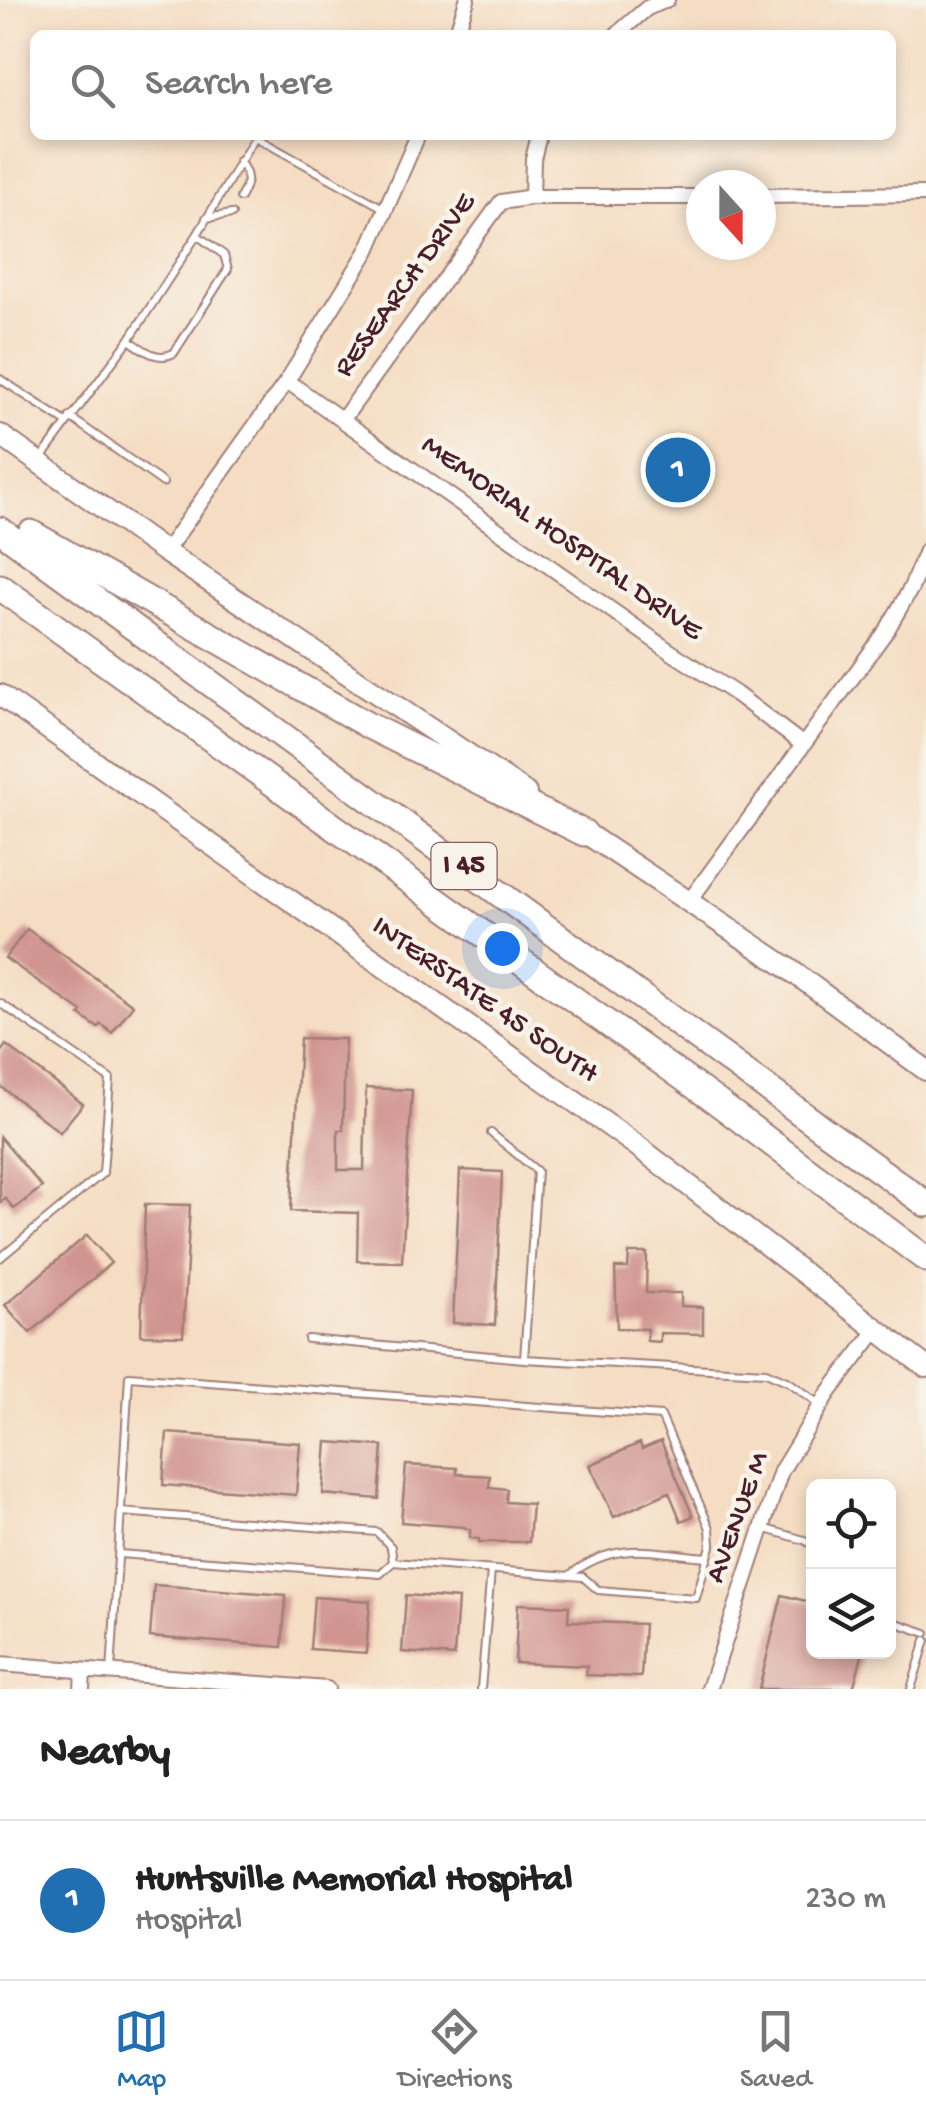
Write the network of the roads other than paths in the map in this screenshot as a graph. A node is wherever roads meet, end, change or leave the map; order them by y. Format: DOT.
graph roads {
  1 [pos="467,0"];
  2 [pos="667,0"];
  3 [pos="462,30"];
  4 [pos="622,30"];
  5 [pos="253,140"];
  6 [pos="260,140"];
  7 [pos="416,140"];
  8 [pos="538,140"];
  9 [pos="239,160"];
  10 [pos="926,194"];
  11 [pos="686,196"];
  12 [pos="776,196"];
  13 [pos="532,197"];
  14 [pos="240,198"];
  15 [pos="386,210"];
  16 [pos="232,214"];
  17 [pos="205,218"];
  18 [pos="196,235"];
  19 [pos="128,340"];
  20 [pos="0,379"];
  21 [pos="288,381"];
  22 [pos="343,419"];
  23 [pos="68,420"];
  24 [pos="0,435"];
  25 [pos="38,462"];
  26 [pos="163,483"];
  27 [pos="0,515"];
  28 [pos="0,530"];
  29 [pos="926,551"];
  30 [pos="165,552"];
  31 [pos="0,587"];
  32 [pos="0,695"];
  33 [pos="802,744"];
  34 [pos="584,833"];
  35 [pos="688,903"];
  36 [pos="0,1003"];
  37 [pos="926,1070"];
  38 [pos="491,1133"];
  39 [pos="926,1204"];
  40 [pos="1,1256"];
  41 [pos="926,1260"];
  42 [pos="878,1328"];
  43 [pos="308,1338"];
  44 [pos="524,1359"];
  45 [pos="926,1367"];
  46 [pos="821,1405"];
  47 [pos="121,1512"];
  48 [pos="760,1527"];
  49 [pos="806,1541"];
  50 [pos="118,1554"];
  51 [pos="708,1557"];
  52 [pos="393,1562"];
  53 [pos="491,1570"];
  54 [pos="569,1576"];
  55 [pos="896,1624"];
  56 [pos="926,1637"];
  57 [pos="0,1664"];
  58 [pos="83,1670"];
  59 [pos="111,1672"];
  60 [pos="82,1689"];
  61 [pos="327,1689"];
  62 [pos="481,1689"];
  63 [pos="709,1689"];
  64 [pos="911,1689"];
  1 -- 3 [label="street"];
  2 -- 4 [label="street"];
  5 -- 9 [label="lane"];
  6 -- 15 [label="lane"];
  7 -- 15 [label="street"];
  8 -- 13 [label="street"];
  9 -- 14 [label="lane"];
  9 -- 17 [label="lane"];
  10 -- 12 [label="street"];
  11 -- 13 [label="street, RESEARCH DRIVE"];
  13 -- 22 [label="street, RESEARCH DRIVE"];
  15 -- 21 [label="street"];
  16 -- 17 [label="lane"];
  17 -- 18 [label="lane"];
  18 -- 19 [label="lane"];
  18 -- 19 [label="lane"];
  19 -- 23 [label="lane"];
  20 -- 23 [label="lane"];
  21 -- 22 [label="street, MEMORIAL HOSPITAL DRIVE"];
  21 -- 30 [label="street"];
  22 -- 33 [label="street, MEMORIAL HOSPITAL DRIVE"];
  23 -- 25 [label="lane"];
  23 -- 26 [label="lane"];
  24 -- 25 [label="main road"];
  25 -- 30 [label="main road"];
  27 -- 34 [label="highway"];
  28 -- 39 [label="highway, I 45"];
  29 -- 33 [label="street"];
  30 -- 34 [label="main road"];
  31 -- 41 [label="highway, I 45"];
  32 -- 42 [label="main road, INTERSTATE 45 SOUTH"];
  33 -- 35 [label="street"];
  34 -- 35 [label="main road"];
  35 -- 37 [label="main road"];
  36 -- 40 [label="lane"];
  38 -- 44 [label="lane"];
  42 -- 45 [label="main road, INTERSTATE 45 SOUTH"];
  42 -- 46 [label="street, AVENUE M"];
  43 -- 44 [label="lane"];
  44 -- 46 [label="lane"];
  46 -- 48 [label="street, AVENUE M"];
  47 -- 50 [label="lane"];
  47 -- 51 [label="lane"];
  47 -- 52 [label="lane"];
  48 -- 49 [label="lane"];
  48 -- 63 [label="street, AVENUE M"];
  50 -- 52 [label="lane"];
  50 -- 59 [label="lane"];
  51 -- 54 [label="lane"];
  51 -- 54 [label="lane"];
  52 -- 53 [label="lane"];
  53 -- 54 [label="lane"];
  53 -- 62 [label="lane"];
  55 -- 56 [label="lane"];
  56 -- 64 [label="lane"];
  57 -- 58 [label="street"];
  58 -- 59 [label="street"];
  58 -- 60 [label="street"];
  59 -- 61 [label="street"];
}
